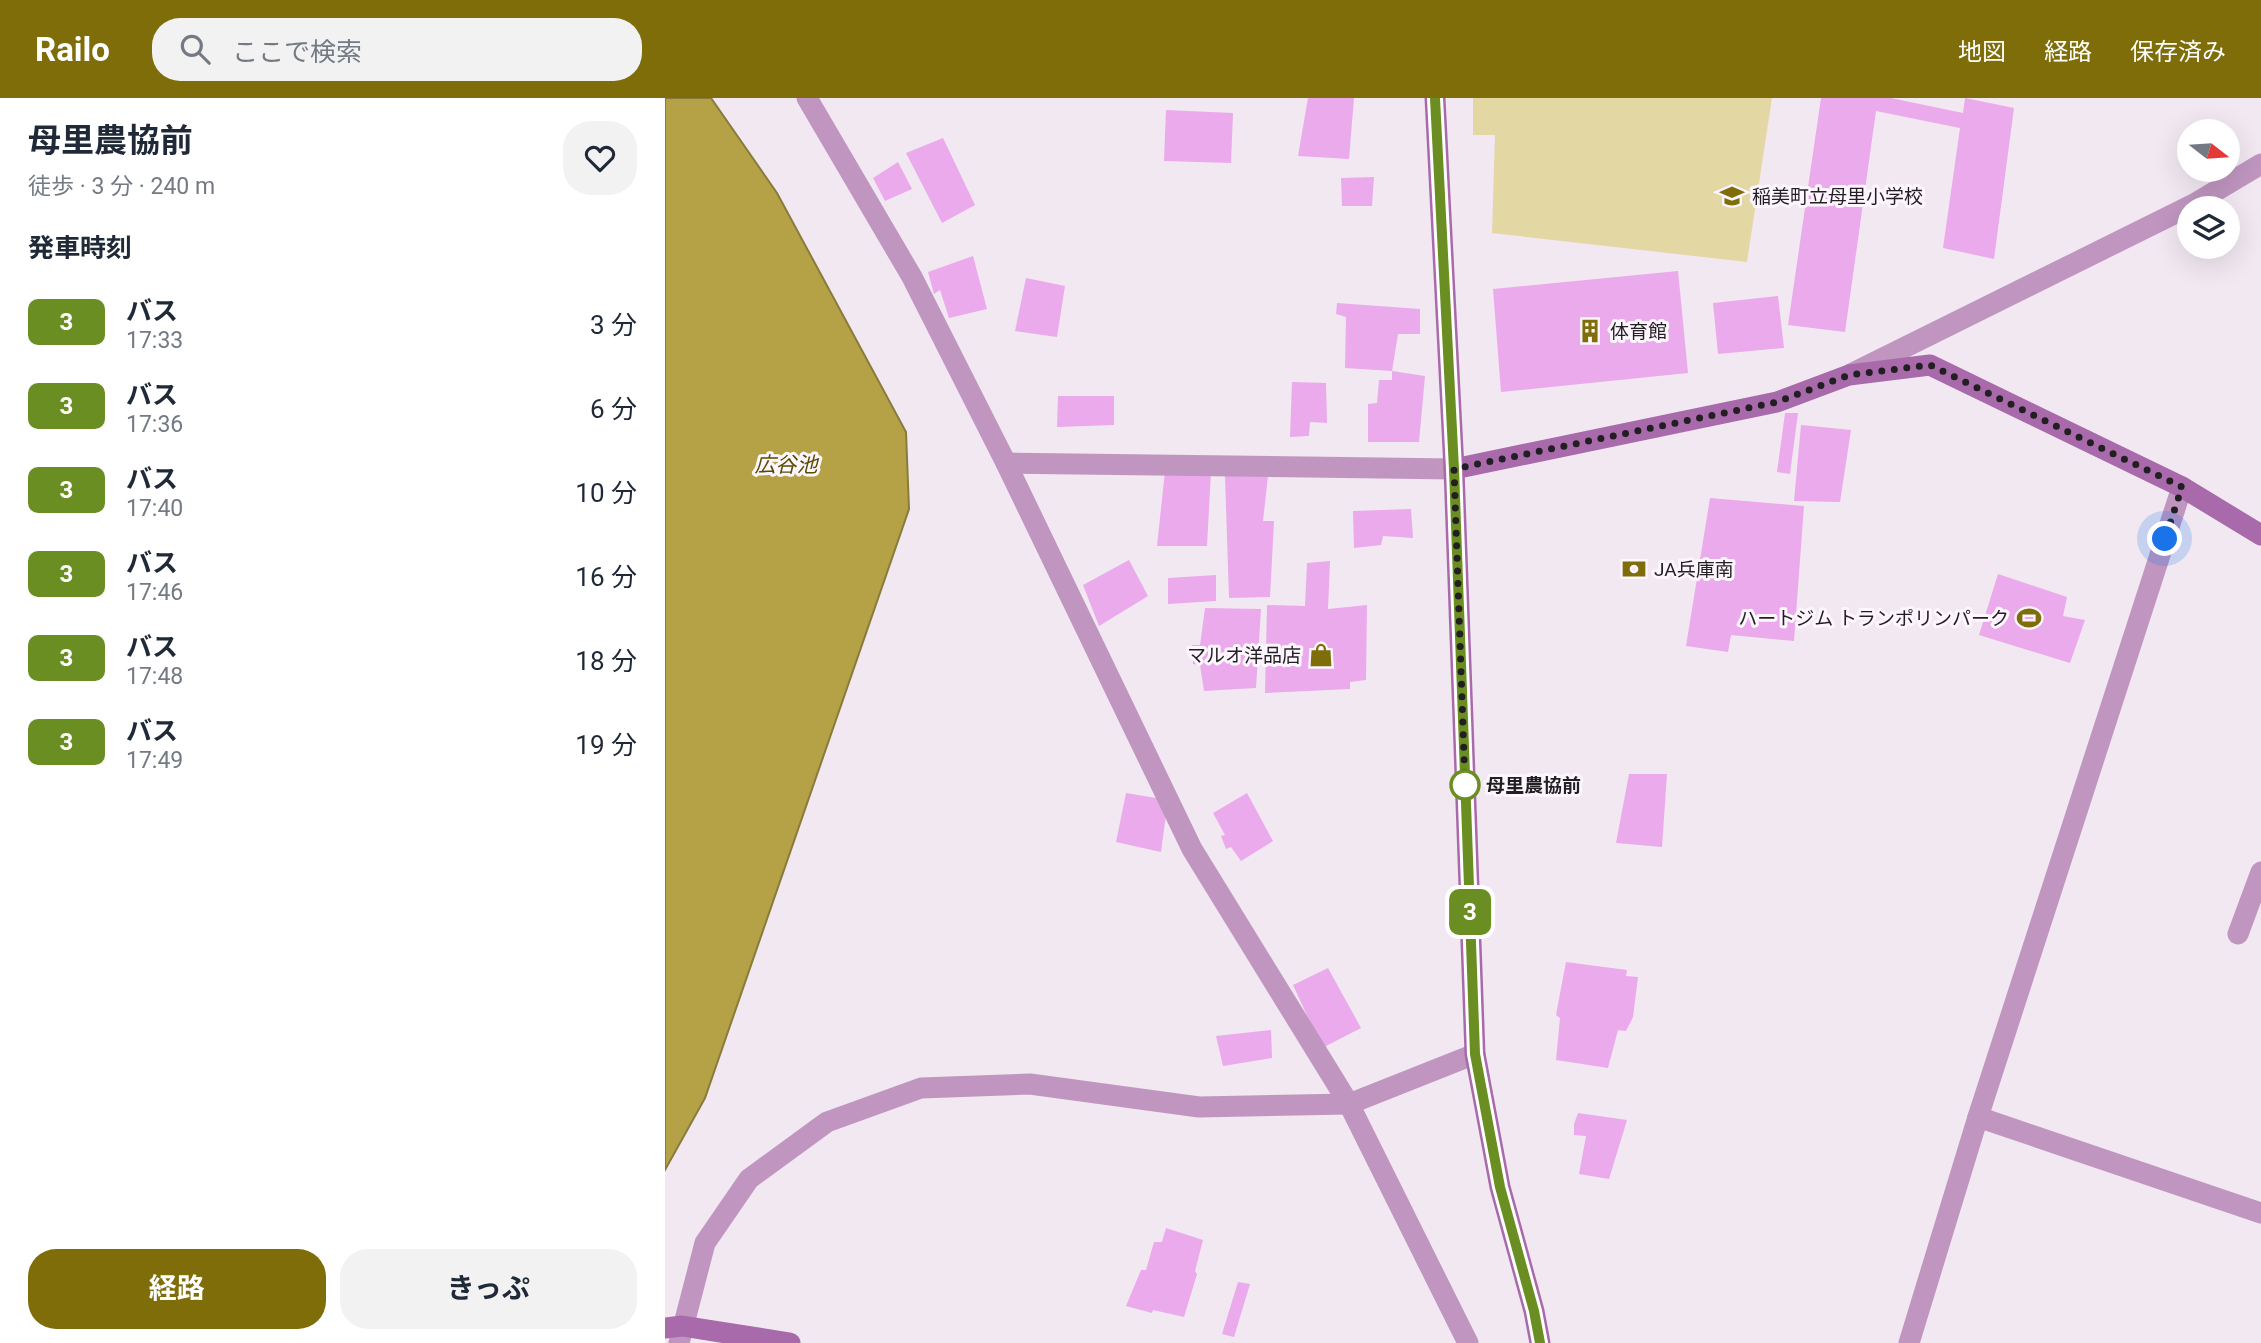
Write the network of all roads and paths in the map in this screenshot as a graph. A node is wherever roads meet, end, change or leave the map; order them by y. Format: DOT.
graph roads {
  1 [pos="807,98"];
  2 [pos="1435,98"];
  3 [pos="2261,164"];
  4 [pos="1849,375"];
  5 [pos="1006,463"];
  6 [pos="1454,469"];
  7 [pos="2182,487"];
  8 [pos="2261,535"];
  9 [pos="2261,872"];
  10 [pos="2238,934"];
  11 [pos="1475,1054"];
  12 [pos="1349,1104"];
  13 [pos="1979,1117"];
  14 [pos="2261,1213"];
  15 [pos="675,1332"];
  16 [pos="790,1343"];
  17 [pos="1468,1343"];
  18 [pos="1540,1343"];
  19 [pos="1909,1343"];
  1 -- 5 [label="street"];
  2 -- 6 [label="main road"];
  3 -- 4 [label="street"];
  4 -- 6 [label="main road"];
  4 -- 7 [label="main road"];
  5 -- 6 [label="street"];
  5 -- 12 [label="street"];
  6 -- 11 [label="main road"];
  7 -- 8 [label="main road"];
  7 -- 13 [label="street"];
  9 -- 10 [label="street"];
  11 -- 12 [label="street"];
  11 -- 18 [label="main road"];
  12 -- 15 [label="street"];
  12 -- 17 [label="street"];
  13 -- 14 [label="street"];
  13 -- 19 [label="street"];
  15 -- 16 [label="main road"];
}
